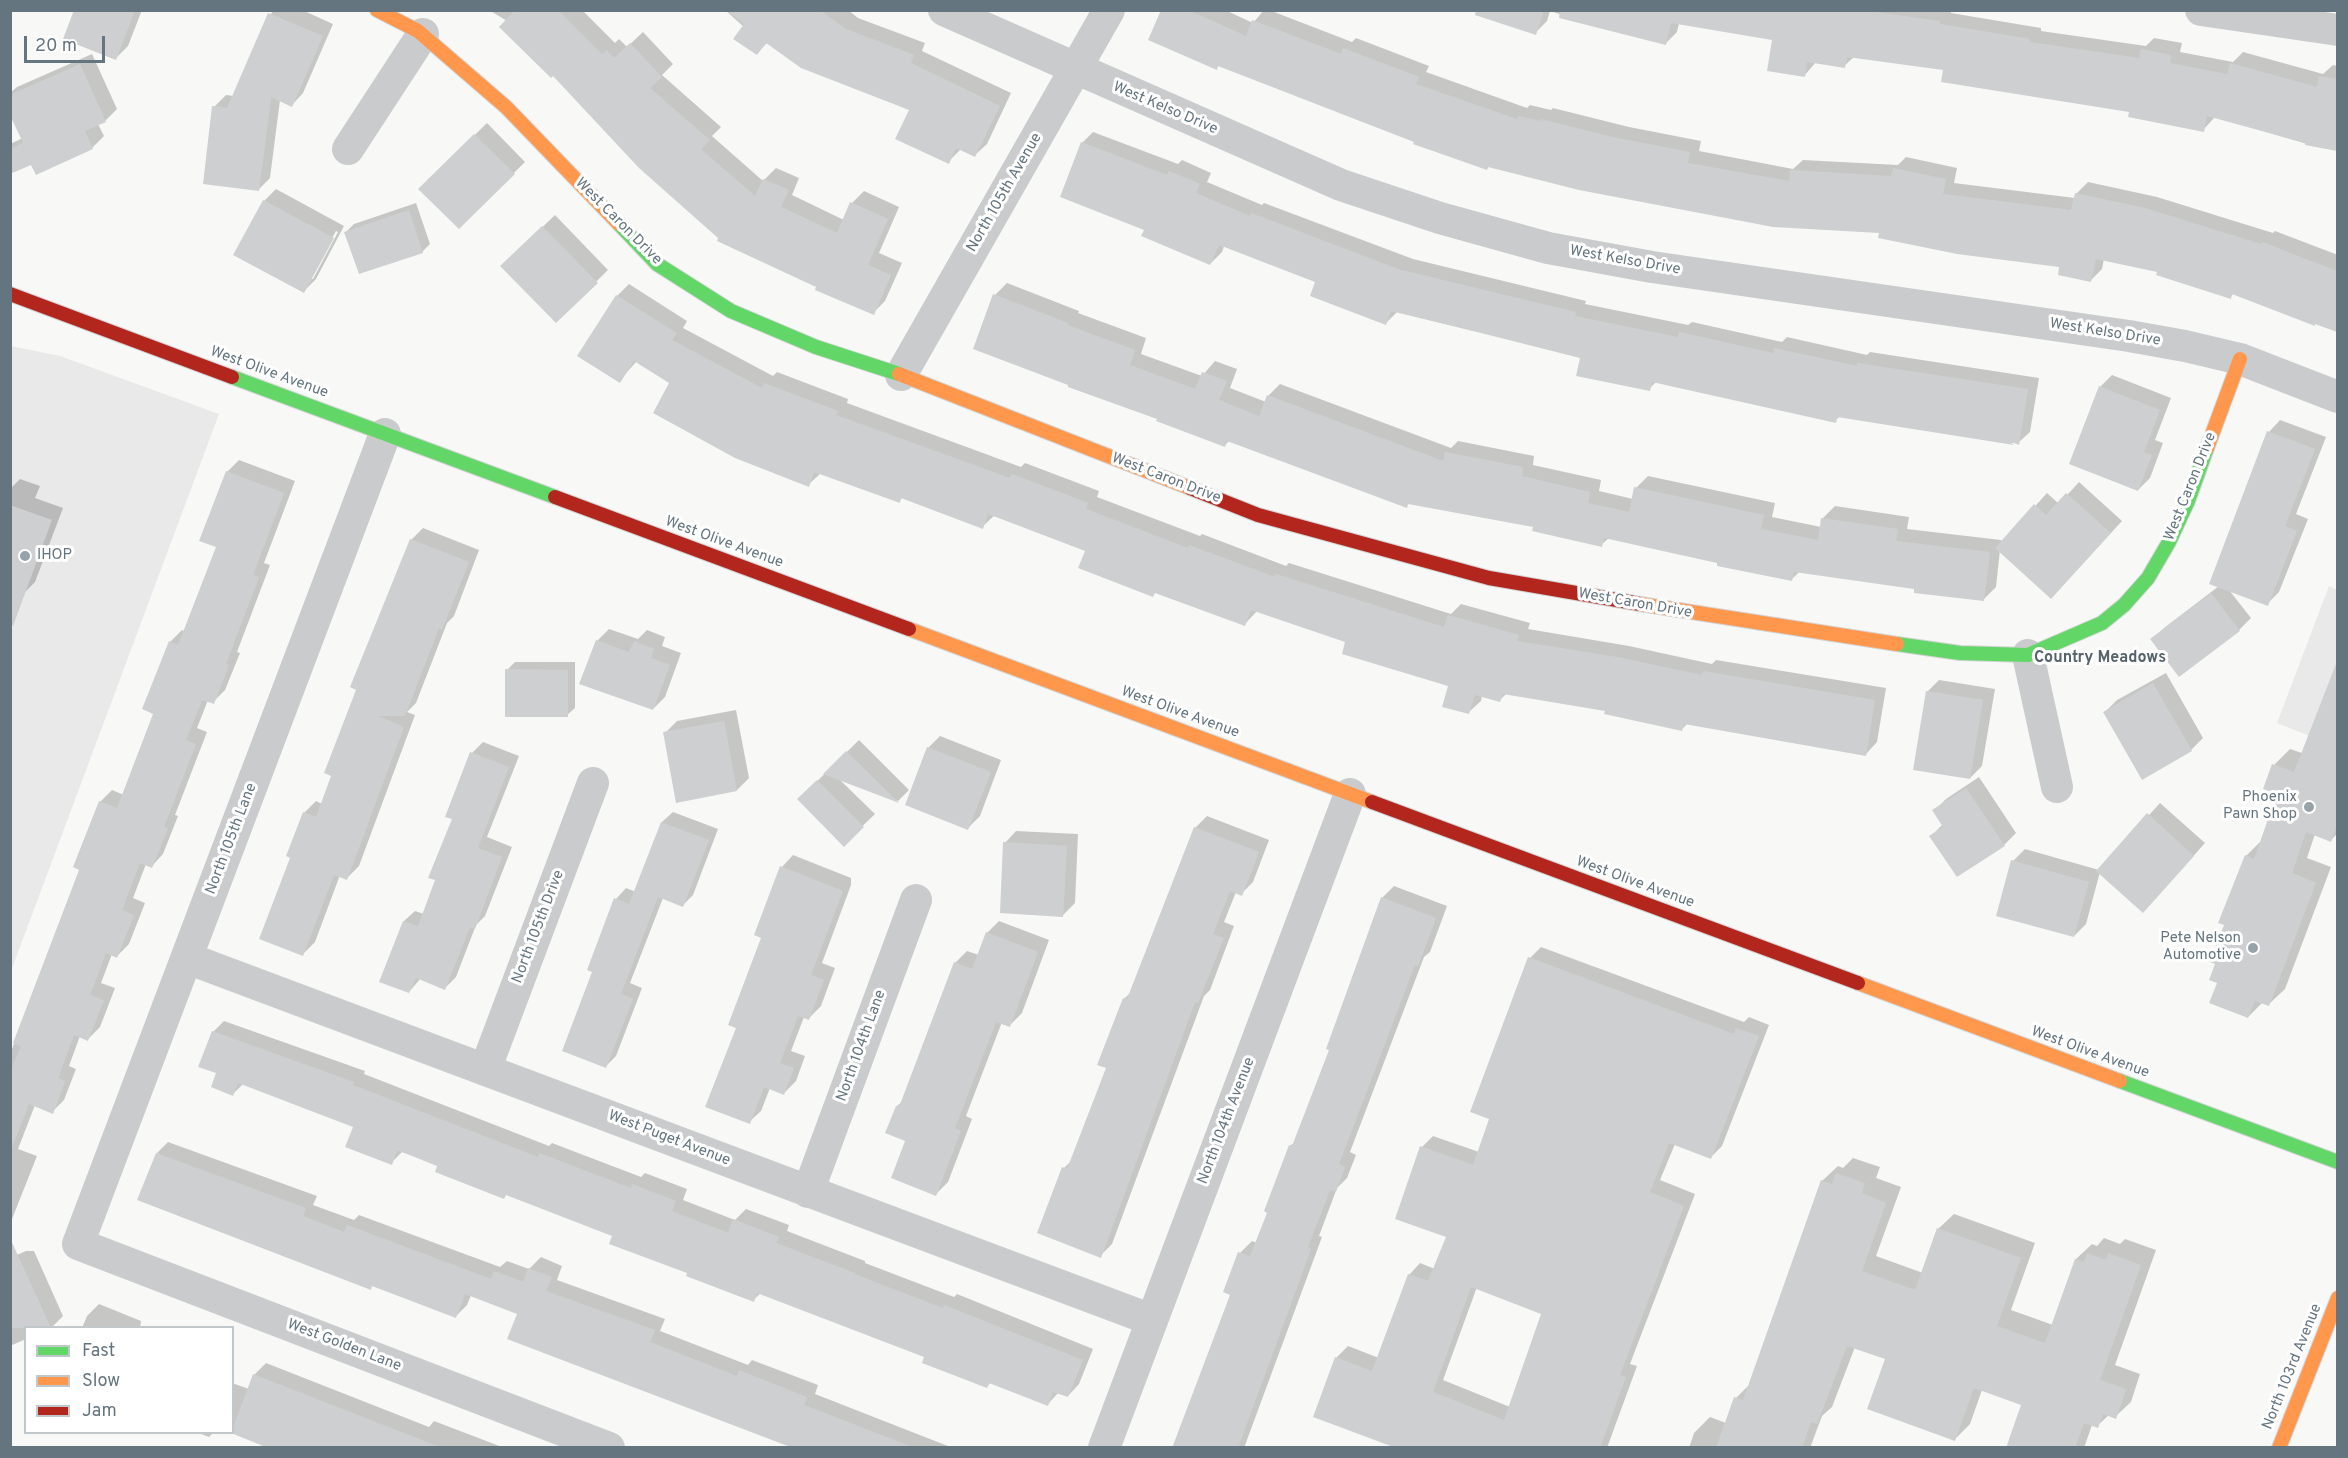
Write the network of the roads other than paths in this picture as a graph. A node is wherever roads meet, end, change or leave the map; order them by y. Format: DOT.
graph roads {
  1 [pos="377,10"];
  2 [pos="944,10"];
  3 [pos="1109,10"];
  4 [pos="2201,10"];
  5 [pos="2337,30"];
  6 [pos="423,34"];
  7 [pos="1074,70"];
  8 [pos="348,149"];
  9 [pos="10,294"];
  10 [pos="2240,359"];
  11 [pos="901,375"];
  12 [pos="2337,397"];
  13 [pos="385,434"];
  14 [pos="2028,655"];
  15 [pos="593,783"];
  16 [pos="2057,786"];
  17 [pos="1350,794"];
  18 [pos="916,900"];
  19 [pos="186,958"];
  20 [pos="485,1070"];
  21 [pos="2337,1162"];
  22 [pos="808,1192"];
  23 [pos="78,1244"];
  24 [pos="2337,1298"];
  25 [pos="1152,1320"];
  26 [pos="547,1437"];
  27 [pos="609,1448"];
  28 [pos="1104,1448"];
  29 [pos="2279,1448"];
  1 -- 6 [label="main road, West Caron Drive"];
  2 -- 7 [label="street, West Kelso Drive"];
  3 -- 7 [label="street, North 105th Avenue"];
  4 -- 5 [label="street"];
  6 -- 8 [label="street"];
  6 -- 11 [label="main road, West Caron Drive"];
  7 -- 10 [label="street, West Kelso Drive"];
  7 -- 11 [label="street, North 105th Avenue"];
  9 -- 13 [label="main road, West Olive Avenue"];
  10 -- 12 [label="street, West Kelso Drive"];
  10 -- 14 [label="main road, West Caron Drive"];
  11 -- 14 [label="main road, West Caron Drive"];
  13 -- 17 [label="main road, West Olive Avenue"];
  13 -- 19 [label="street, North 105th Lane"];
  14 -- 16 [label="street"];
  15 -- 20 [label="street, North 105th Drive"];
  17 -- 21 [label="main road, West Olive Avenue"];
  17 -- 25 [label="street, North 104th Avenue"];
  18 -- 22 [label="street, North 104th Lane"];
  19 -- 20 [label="street, West Puget Avenue"];
  19 -- 23 [label="street, North 105th Lane"];
  20 -- 22 [label="street, West Puget Avenue"];
  22 -- 25 [label="street, West Puget Avenue"];
  23 -- 26 [label="street, West Golden Lane"];
  24 -- 29 [label="main road, North 103rd Avenue"];
  25 -- 28 [label="street, North 104th Avenue"];
  26 -- 27 [label="street, West Golden Lane"];
}
